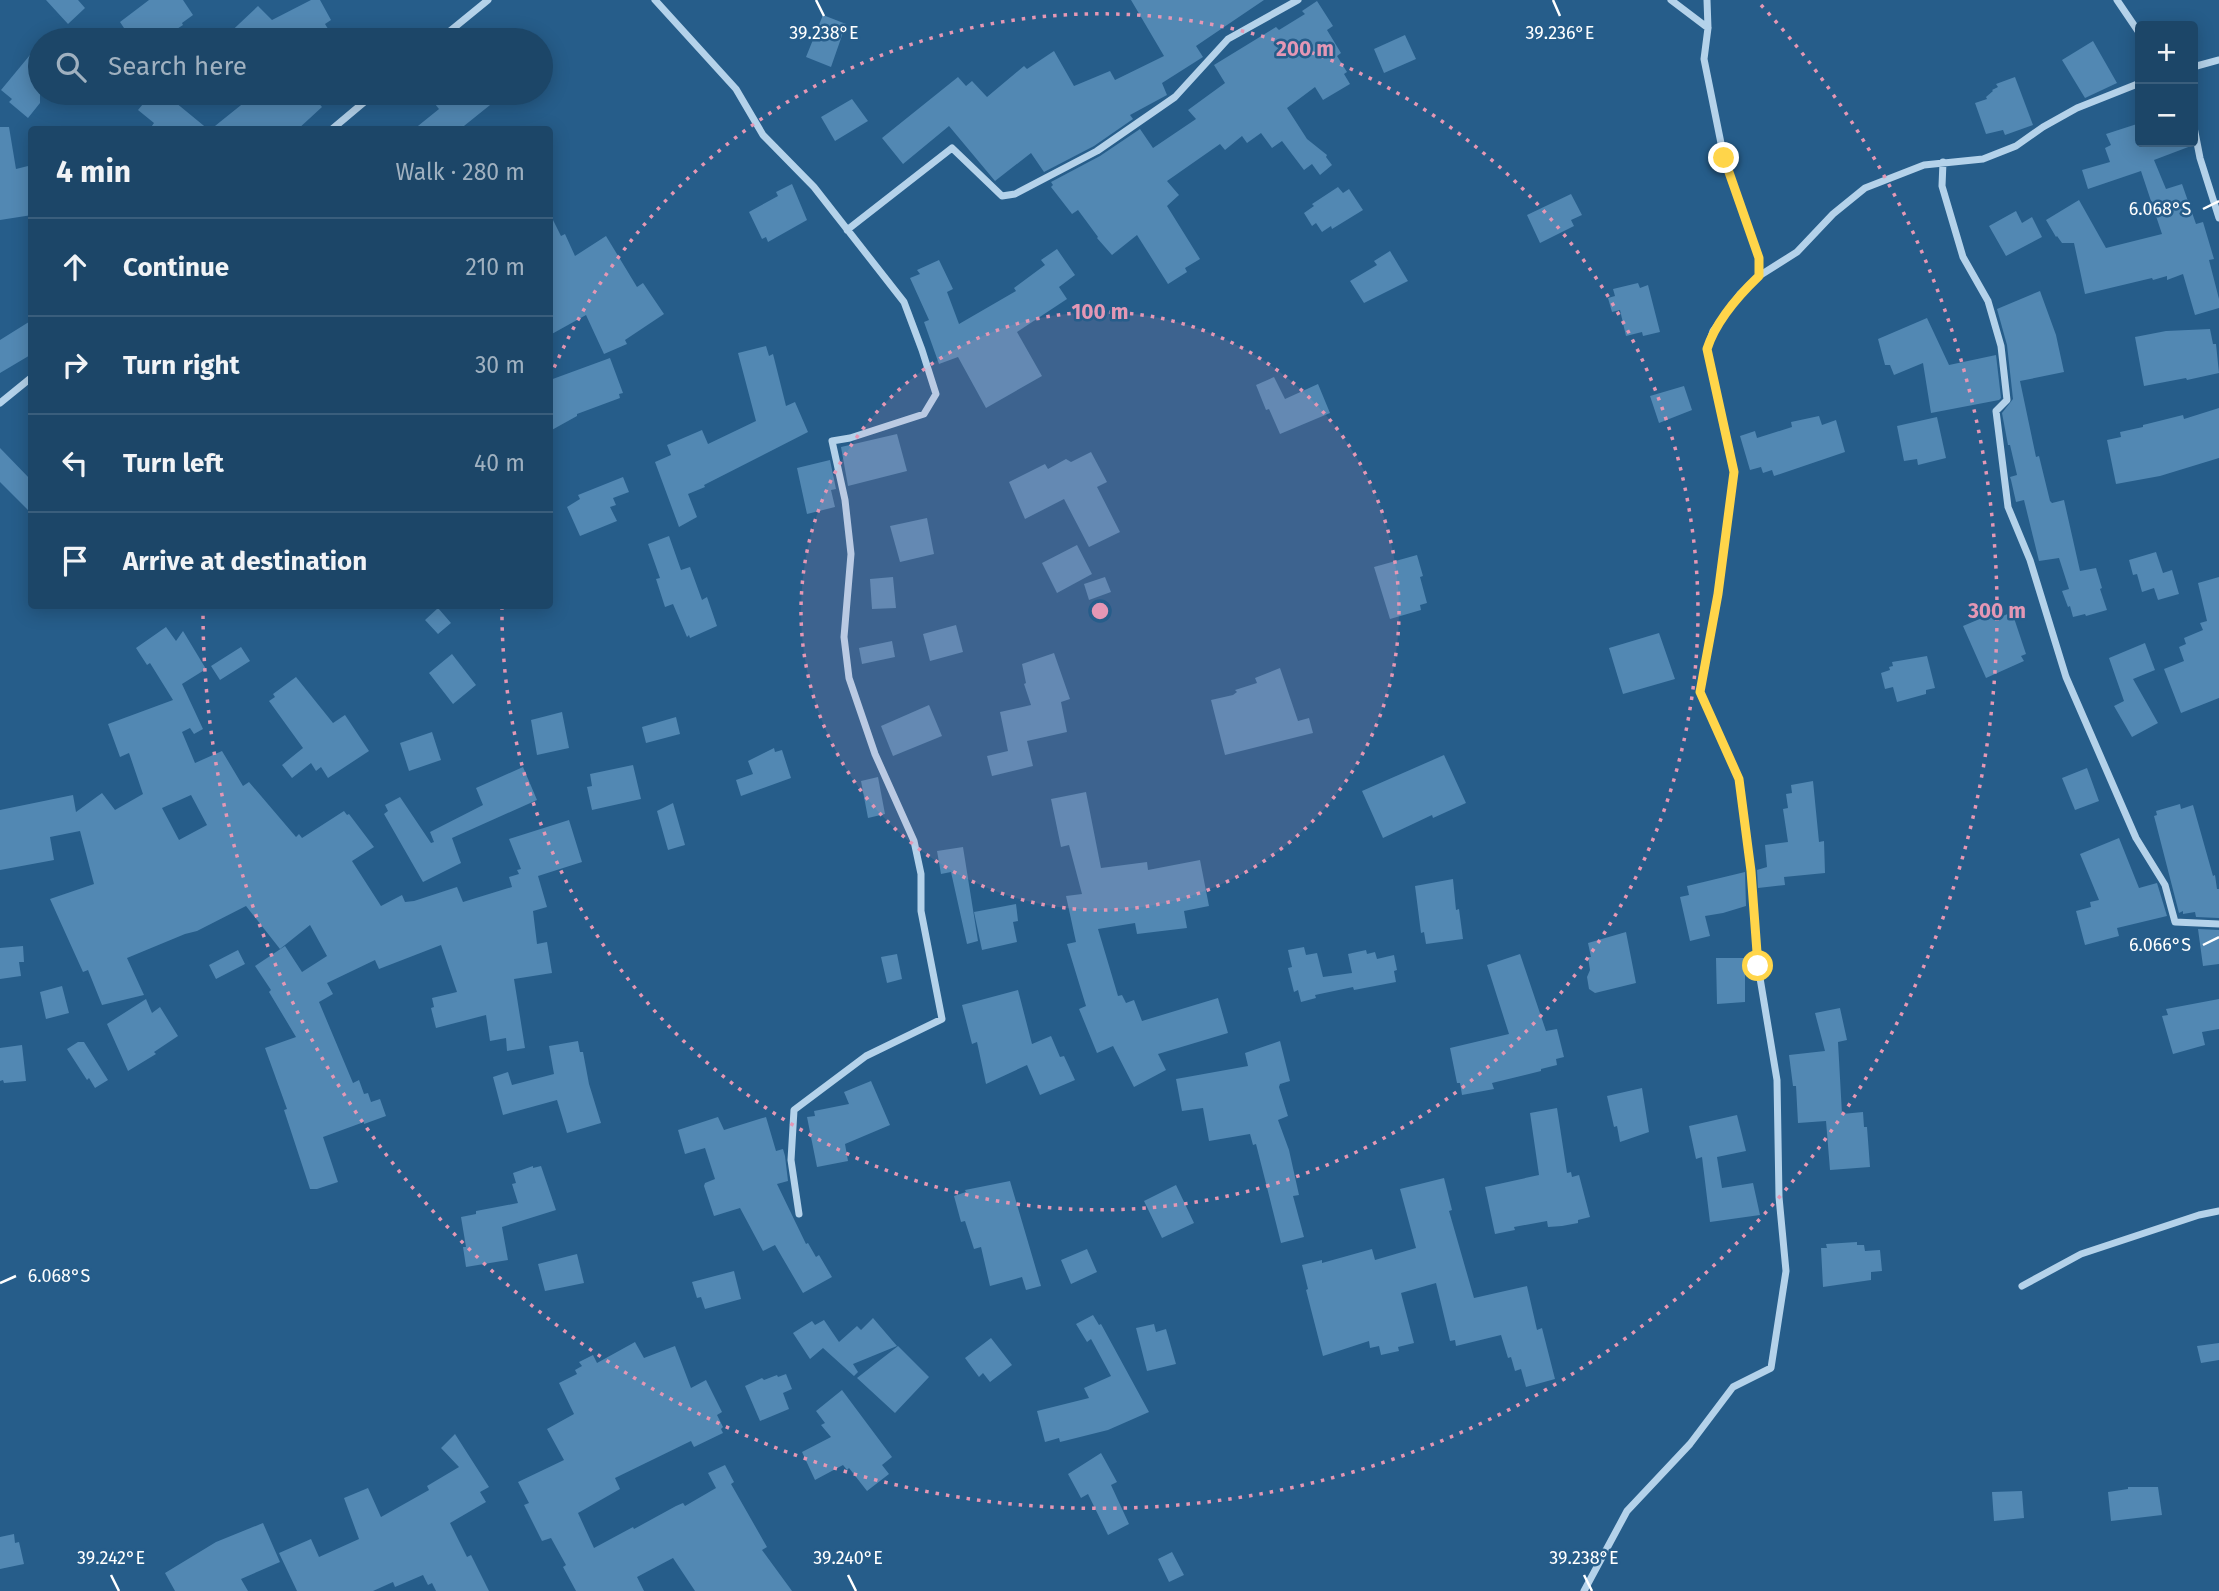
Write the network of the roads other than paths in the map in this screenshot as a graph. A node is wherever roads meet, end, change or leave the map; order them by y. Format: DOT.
graph roads {
  1 [pos="488,0"];
  2 [pos="655,0"];
  3 [pos="1298,0"];
  4 [pos="1671,0"];
  5 [pos="1707,0"];
  6 [pos="2117,0"];
  7 [pos="2135,27"];
  8 [pos="454,28"];
  9 [pos="1708,28"];
  10 [pos="2219,60"];
  11 [pos="2198,66"];
  12 [pos="2137,84"];
  13 [pos="361,105"];
  14 [pos="336,126"];
  15 [pos="2198,147"];
  16 [pos="1943,162"];
  17 [pos="2219,219"];
  18 [pos="847,230"];
  19 [pos="1759,276"];
  20 [pos="28,380"];
  21 [pos="0,403"];
  22 [pos="2219,924"];
  23 [pos="2219,1211"];
  24 [pos="799,1214"];
  25 [pos="2022,1286"];
  26 [pos="1584,1591"];
  1 -- 8 [label="street"];
  2 -- 18 [label="street"];
  3 -- 18 [label="street"];
  4 -- 9 [label="street"];
  5 -- 9 [label="street"];
  6 -- 7 [label="street"];
  9 -- 19 [label="street"];
  10 -- 11 [label="street"];
  12 -- 16 [label="street"];
  13 -- 14 [label="street"];
  15 -- 17 [label="street"];
  16 -- 19 [label="street"];
  16 -- 22 [label="street"];
  18 -- 24 [label="street"];
  19 -- 26 [label="street"];
  20 -- 21 [label="street"];
  23 -- 25 [label="street"];
}
